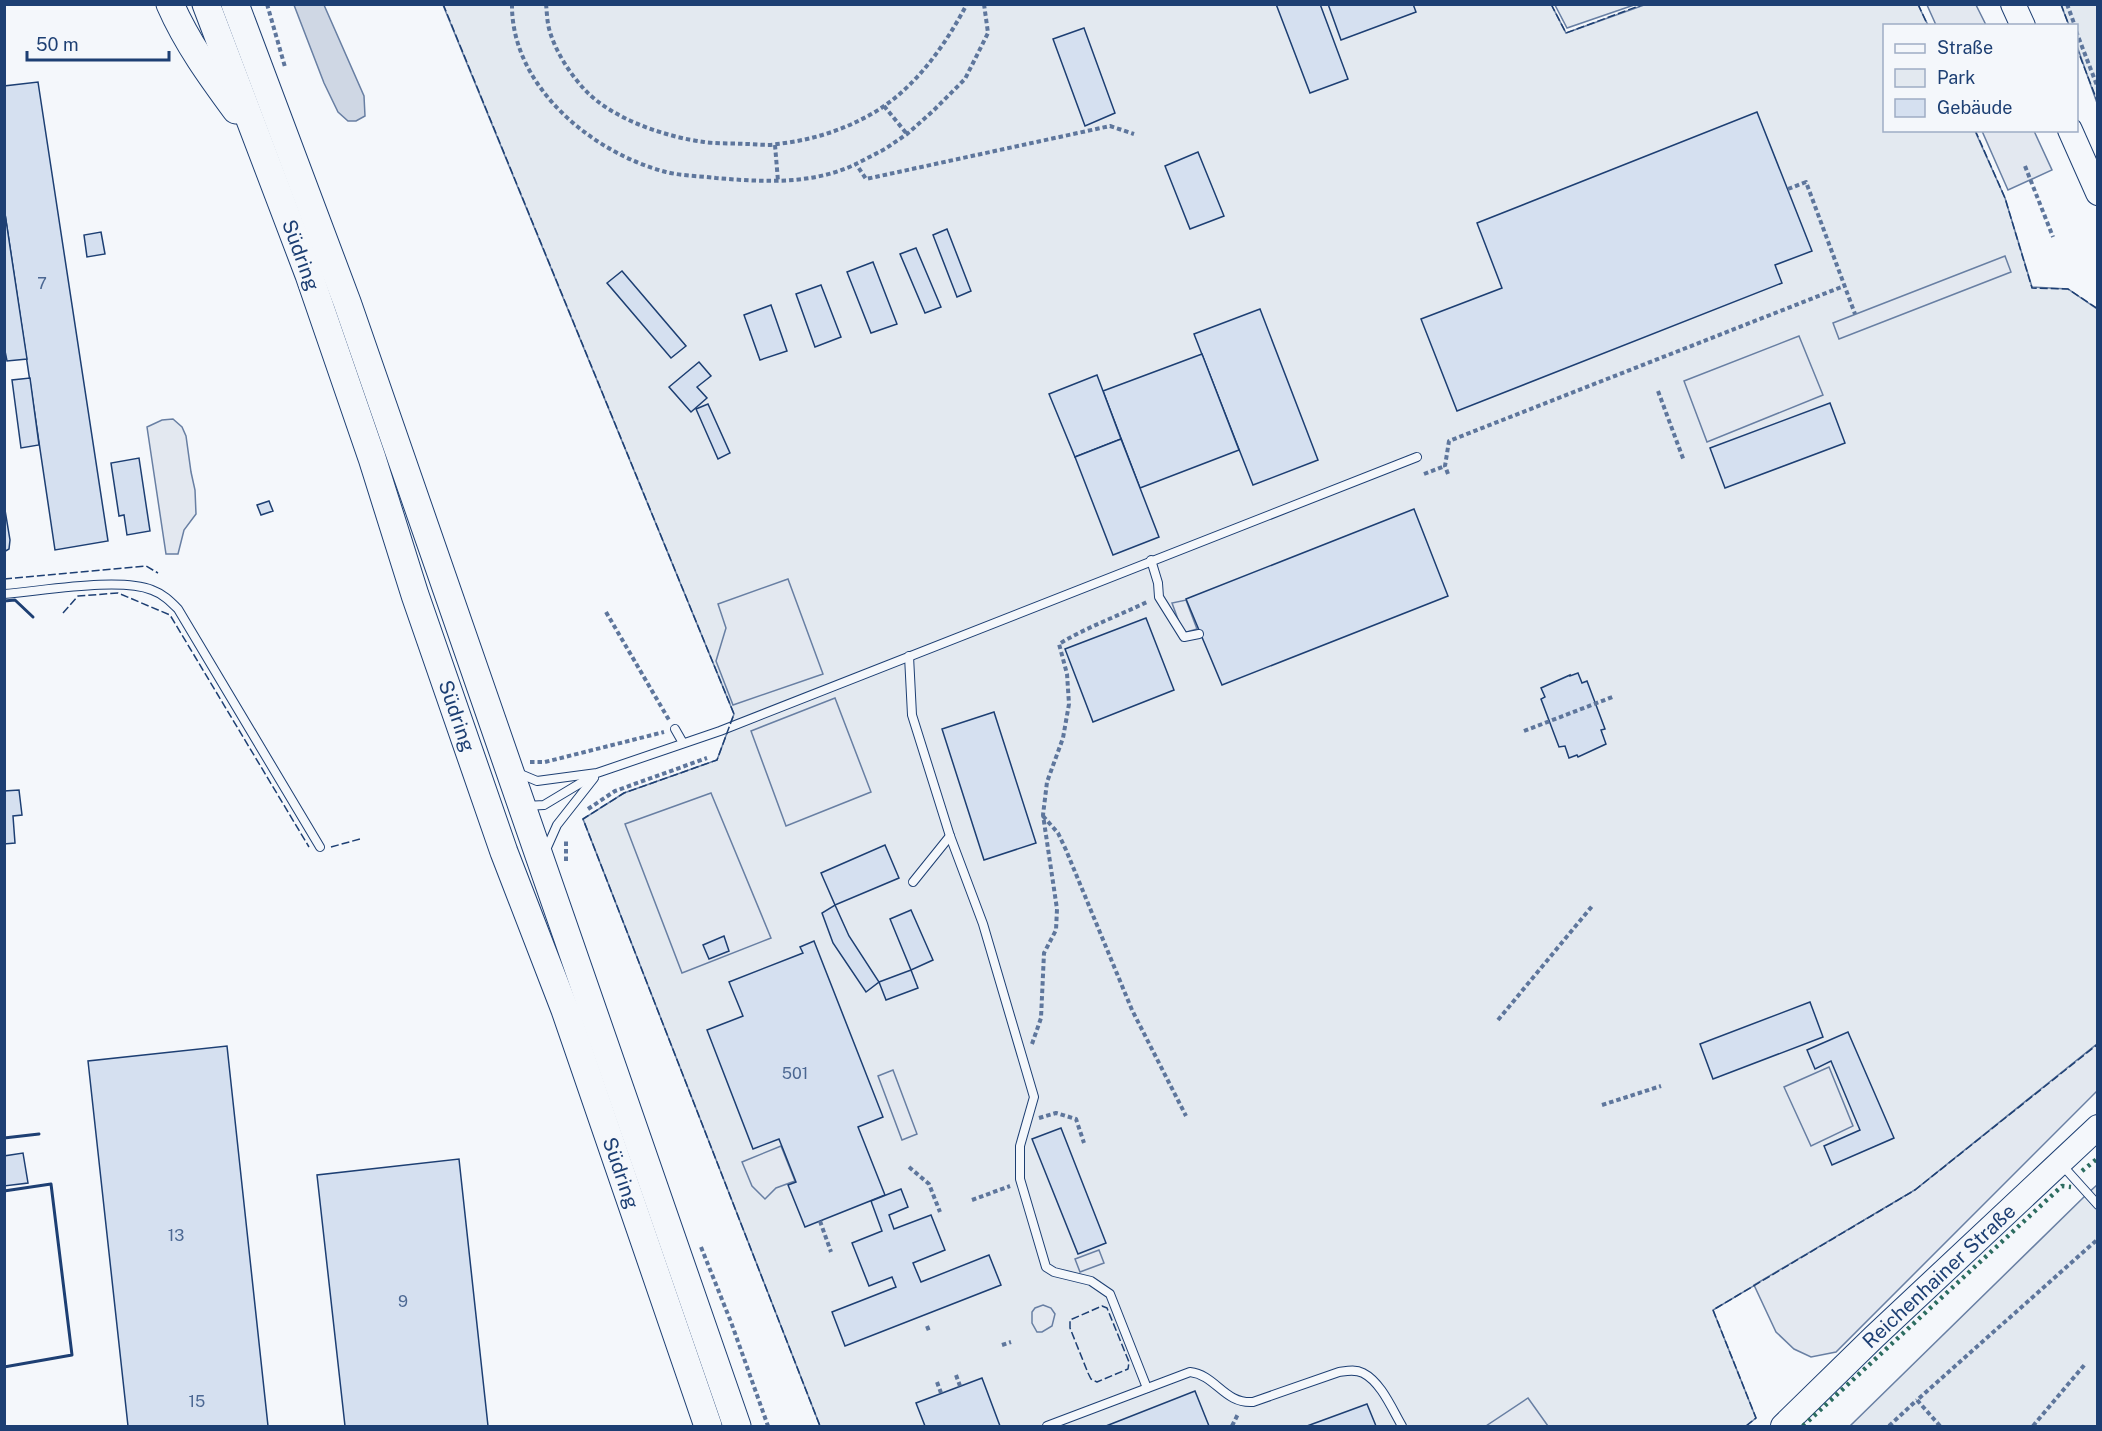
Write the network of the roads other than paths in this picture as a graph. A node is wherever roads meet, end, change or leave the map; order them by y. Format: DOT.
graph roads {
  1 [pos="170,4"];
  2 [pos="206,4"];
  3 [pos="235,4"];
  4 [pos="2013,4"];
  5 [pos="2022,24"];
  6 [pos="2071,132"];
  7 [pos="258,140"];
  8 [pos="2097,194"];
  9 [pos="1417,457"];
  10 [pos="1151,560"];
  11 [pos="4,594"];
  12 [pos="1199,634"];
  13 [pos="909,656"];
  14 [pos="675,729"];
  15 [pos="683,743"];
  16 [pos="519,764"];
  17 [pos="597,773"];
  18 [pos="516,803"];
  19 [pos="950,836"];
  20 [pos="320,847"];
  21 [pos="541,864"];
  22 [pos="913,882"];
  23 [pos="2097,1126"];
  24 [pos="2060,1162"];
  25 [pos="2097,1204"];
  26 [pos="1147,1388"];
  27 [pos="726,1393"];
  28 [pos="708,1426"];
  29 [pos="738,1426"];
  30 [pos="748,1426"];
  31 [pos="1047,1426"];
  32 [pos="1402,1426"];
  33 [pos="1783,1426"];
  1 -- 7 [label="main road"];
  2 -- 7 [label="main road, Südring"];
  3 -- 16 [label="main road, Südring"];
  4 -- 5 [label="main road"];
  6 -- 8 [label="main road"];
  7 -- 28 [label="main road, Südring"];
  9 -- 10 [label="lane"];
  10 -- 12 [label="lane"];
  10 -- 13 [label="lane"];
  11 -- 20 [label="lane"];
  13 -- 15 [label="lane"];
  13 -- 19 [label="lane"];
  14 -- 15 [label="lane"];
  15 -- 17 [label="lane"];
  16 -- 17 [label="lane"];
  16 -- 18 [label="main road, Südring"];
  17 -- 18 [label="lane"];
  17 -- 21 [label="lane"];
  18 -- 21 [label="main road, Südring"];
  19 -- 22 [label="lane"];
  19 -- 26 [label="lane"];
  21 -- 27 [label="main road, Südring"];
  23 -- 24 [label="main road, Reichenhainer Straße"];
  24 -- 25 [label="lane"];
  24 -- 33 [label="main road, Reichenhainer Straße"];
  26 -- 31 [label="lane"];
  26 -- 32 [label="lane"];
  27 -- 29 [label="main road, Südring"];
  27 -- 30 [label="main road"];
}
